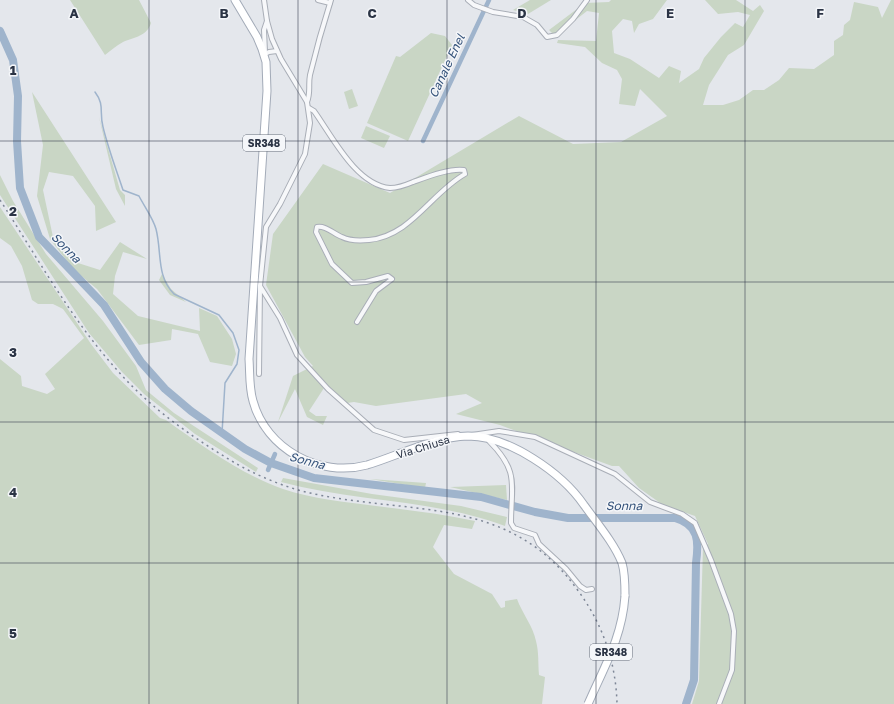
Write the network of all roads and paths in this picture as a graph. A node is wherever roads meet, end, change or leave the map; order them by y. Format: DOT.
graph roads {
  1 [pos="235,0"];
  2 [pos="264,0"];
  3 [pos="318,0"];
  4 [pos="468,0"];
  5 [pos="587,0"];
  6 [pos="330,2"];
  7 [pos="267,21"];
  8 [pos="277,51"];
  9 [pos="266,58"];
  10 [pos="306,102"];
  11 [pos="309,108"];
  12 [pos="260,286"];
  13 [pos="357,322"];
  14 [pos="258,374"];
  15 [pos="470,436"];
  16 [pos="486,438"];
  17 [pos="592,589"];
  18 [pos="588,704"];
  19 [pos="719,704"];
  1 -- 9 [label="main road"];
  2 -- 7 [label="street"];
  3 -- 6 [label="street"];
  4 -- 5 [label="street"];
  6 -- 10 [label="street"];
  7 -- 8 [label="street"];
  7 -- 9 [label="street"];
  8 -- 9 [label="street"];
  8 -- 10 [label="street"];
  9 -- 15 [label="main road, Via Chiusa / SR348"];
  10 -- 11 [label="street"];
  11 -- 12 [label="street"];
  11 -- 13 [label="street"];
  12 -- 14 [label="street"];
  12 -- 15 [label="street"];
  15 -- 16 [label="main road, Via Chiusa / SR348"];
  15 -- 19 [label="street"];
  16 -- 17 [label="street"];
  16 -- 18 [label="main road, Via Chiusa / SR348, bridge"];
}
